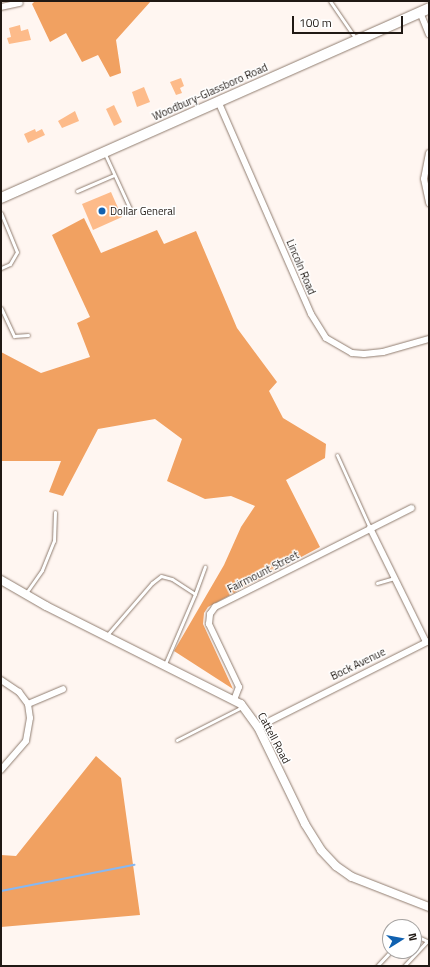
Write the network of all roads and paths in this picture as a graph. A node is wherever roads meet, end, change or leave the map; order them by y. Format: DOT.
graph roads {
  1 [pos="330,1"];
  2 [pos="22,2"];
  3 [pos="1,7"];
  4 [pos="425,10"];
  5 [pos="429,34"];
  6 [pos="357,40"];
  7 [pos="218,101"];
  8 [pos="104,153"];
  9 [pos="429,153"];
  10 [pos="114,175"];
  11 [pos="77,191"];
  12 [pos="1,198"];
  13 [pos="429,203"];
  14 [pos="1,213"];
  15 [pos="132,213"];
  16 [pos="1,268"];
  17 [pos="1,308"];
  18 [pos="28,335"];
  19 [pos="429,339"];
  20 [pos="337,455"];
  21 [pos="412,508"];
  22 [pos="55,512"];
  23 [pos="370,528"];
  24 [pos="205,567"];
  25 [pos="395,578"];
  26 [pos="1,580"];
  27 [pos="377,584"];
  28 [pos="25,594"];
  29 [pos="195,594"];
  30 [pos="106,637"];
  31 [pos="428,641"];
  32 [pos="164,666"];
  33 [pos="1,680"];
  34 [pos="63,690"];
  35 [pos="234,700"];
  36 [pos="28,704"];
  37 [pos="243,706"];
  38 [pos="258,727"];
  39 [pos="177,740"];
  40 [pos="1,770"];
  41 [pos="429,907"];
  42 [pos="428,941"];
  43 [pos="404,966"];
  1 -- 6 [label="lane"];
  2 -- 3 [label="street"];
  4 -- 5 [label="street"];
  4 -- 6 [label="main road, Woodbury-Glassboro Road"];
  6 -- 7 [label="main road, Woodbury-Glassboro Road"];
  7 -- 8 [label="main road, Woodbury-Glassboro Road"];
  7 -- 19 [label="street, Lincoln Road"];
  8 -- 10 [label="lane"];
  8 -- 12 [label="main road, Woodbury-Glassboro Road"];
  9 -- 13 [label="street"];
  10 -- 11 [label="lane"];
  10 -- 15 [label="lane"];
  14 -- 16 [label="lane"];
  17 -- 18 [label="lane"];
  20 -- 23 [label="lane"];
  21 -- 23 [label="street, Fairmount Street"];
  22 -- 28 [label="lane"];
  23 -- 25 [label="street"];
  23 -- 35 [label="street, Fairmount Street"];
  24 -- 29 [label="lane"];
  25 -- 27 [label="lane"];
  25 -- 31 [label="street"];
  26 -- 28 [label="street, Cattell Road"];
  28 -- 30 [label="street, Cattell Road"];
  29 -- 30 [label="lane"];
  29 -- 32 [label="lane"];
  30 -- 32 [label="street, Cattell Road"];
  31 -- 38 [label="street, Bock Avenue"];
  32 -- 35 [label="street, Cattell Road"];
  33 -- 36 [label="street"];
  34 -- 36 [label="street"];
  35 -- 37 [label="street, Cattell Road"];
  36 -- 40 [label="street"];
  37 -- 38 [label="street, Cattell Road"];
  37 -- 39 [label="lane"];
  38 -- 41 [label="street, Cattell Road"];
  42 -- 43 [label="lane"];
}
